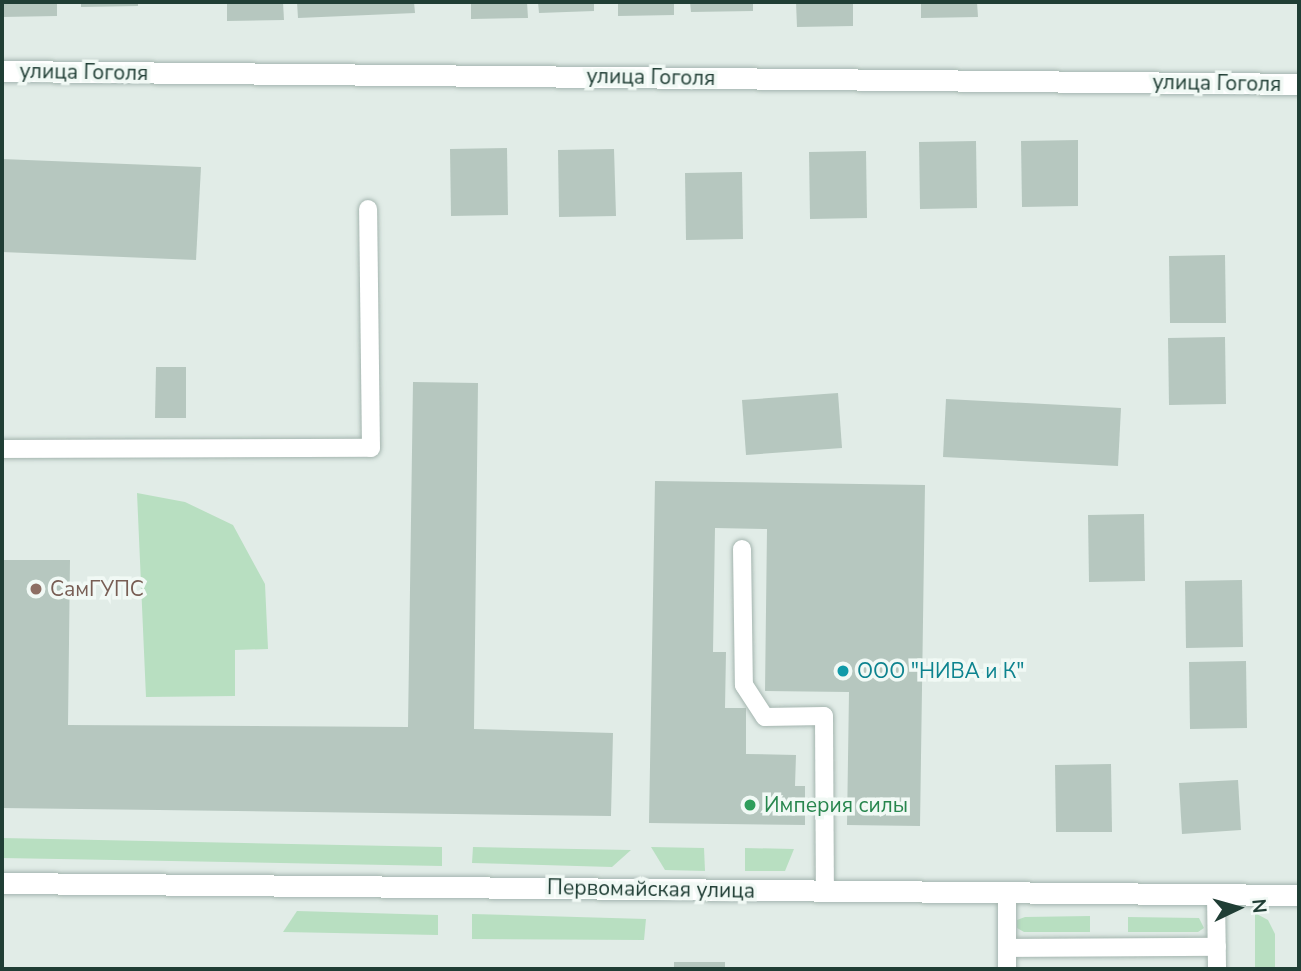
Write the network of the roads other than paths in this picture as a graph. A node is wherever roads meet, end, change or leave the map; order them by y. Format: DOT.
graph roads {
  1 [pos="2,71"];
  2 [pos="1299,84"];
  3 [pos="368,209"];
  4 [pos="2,449"];
  5 [pos="742,548"];
  6 [pos="2,883"];
  7 [pos="825,891"];
  8 [pos="1007,893"];
  9 [pos="1216,895"];
  10 [pos="1299,895"];
  11 [pos="1217,947"];
  12 [pos="1007,948"];
  13 [pos="1007,969"];
  14 [pos="1217,969"];
  1 -- 2 [label="street, улица Гоголя"];
  3 -- 4 [label="lane"];
  5 -- 7 [label="lane"];
  6 -- 7 [label="street, Первомайская улица"];
  7 -- 8 [label="street, Первомайская улица"];
  8 -- 9 [label="street, Первомайская улица"];
  8 -- 12 [label="lane"];
  9 -- 10 [label="street, Первомайская улица"];
  9 -- 11 [label="lane"];
  11 -- 12 [label="lane"];
  11 -- 14 [label="lane"];
  12 -- 13 [label="lane"];
}
